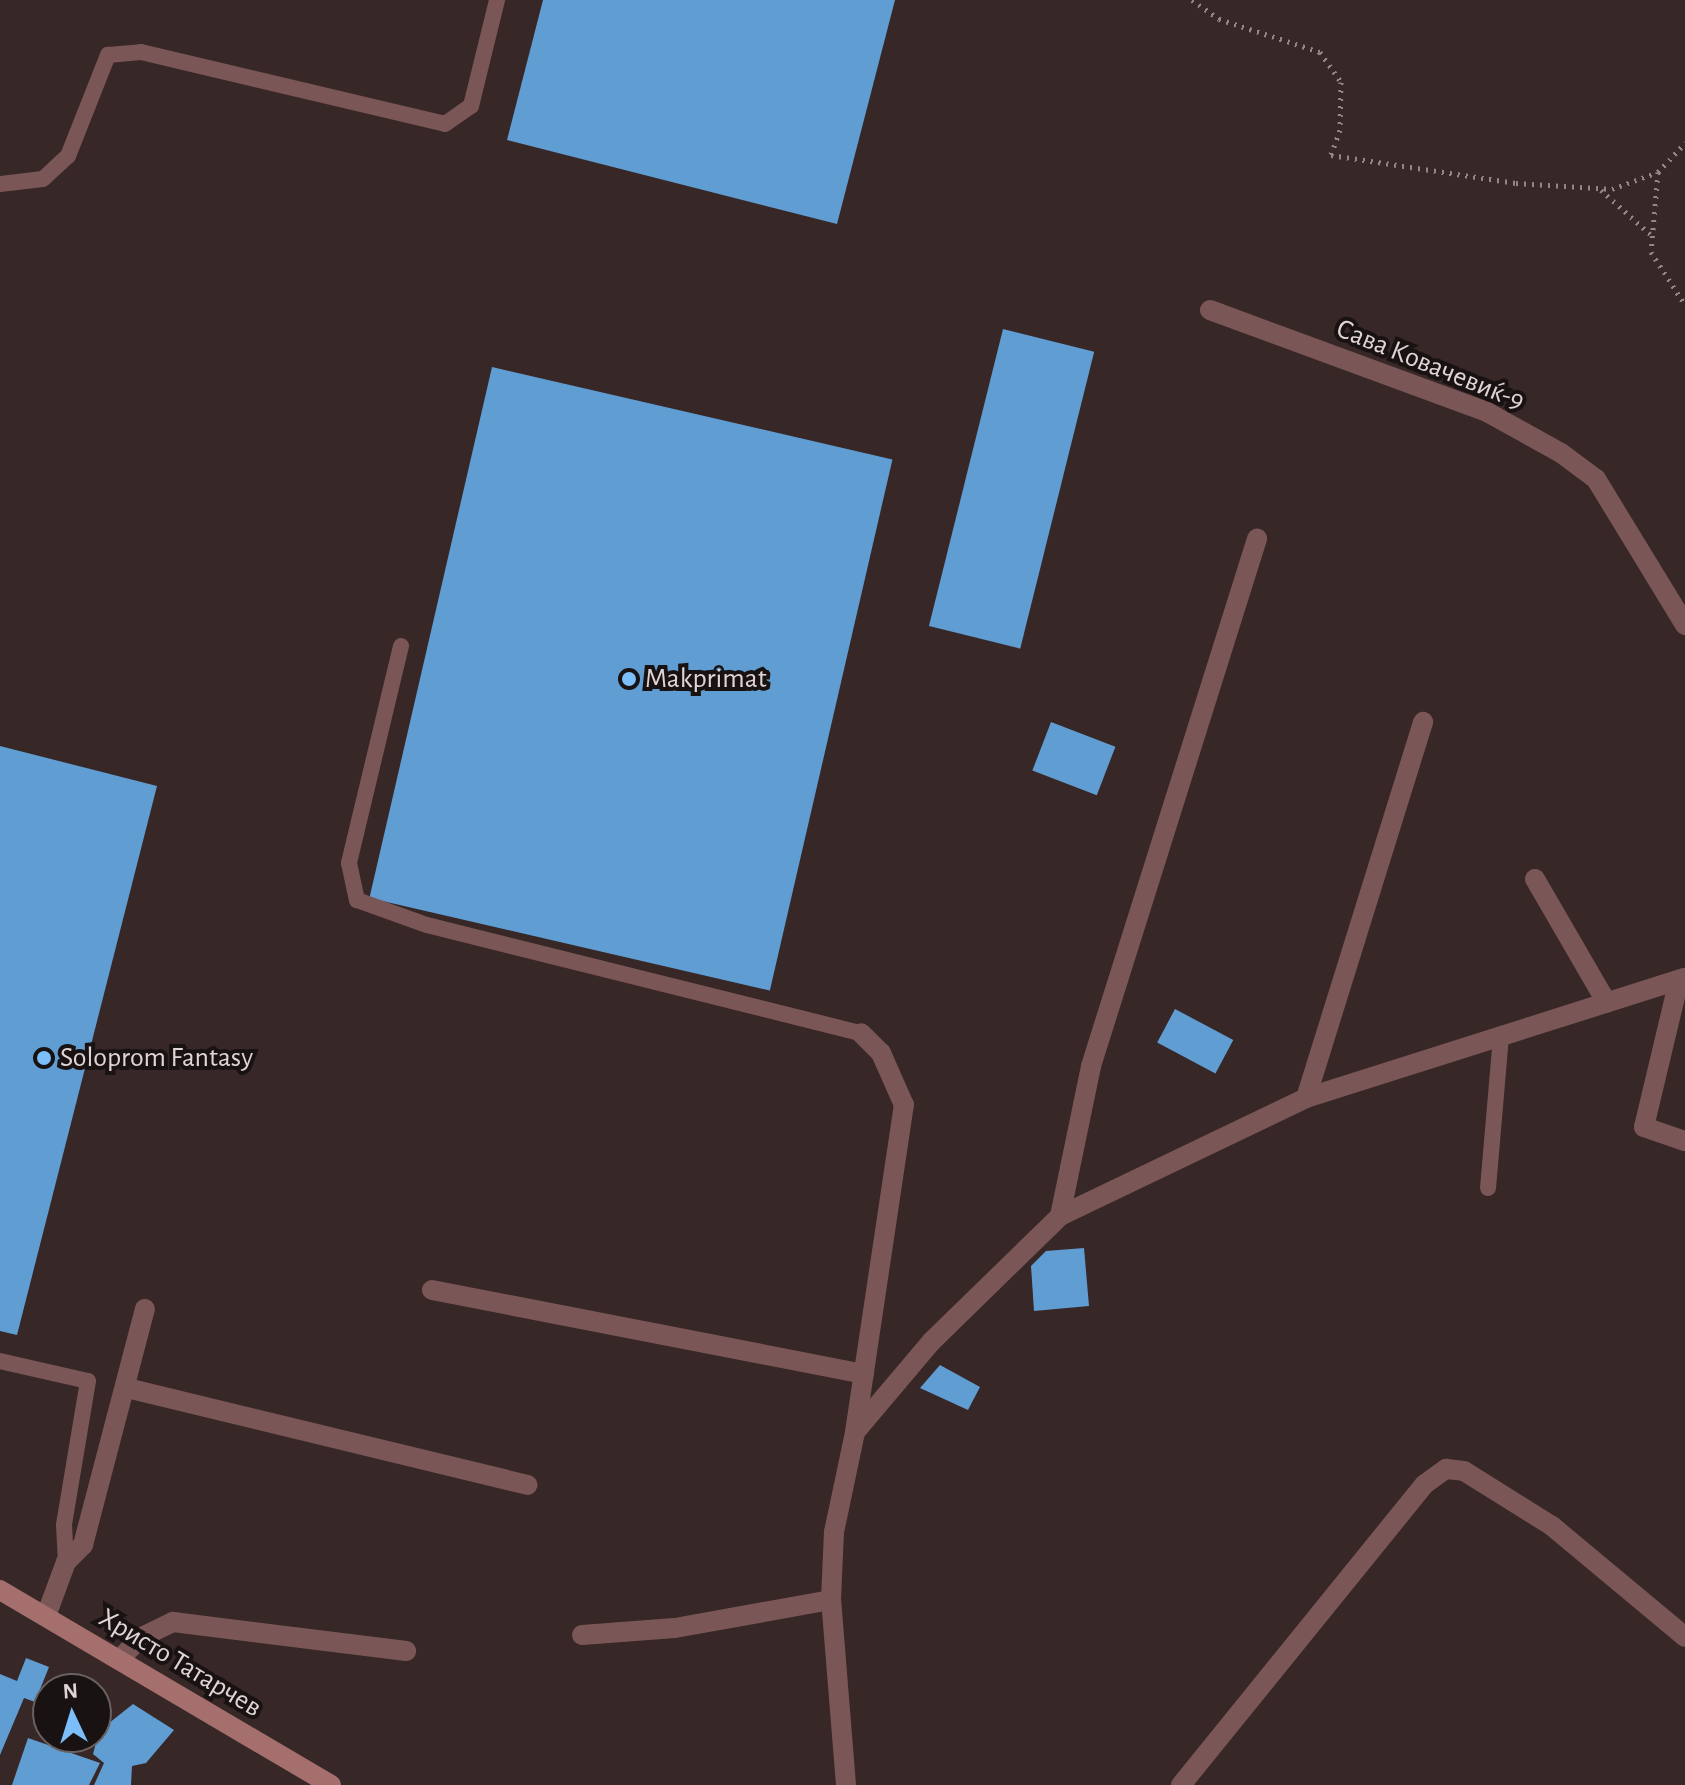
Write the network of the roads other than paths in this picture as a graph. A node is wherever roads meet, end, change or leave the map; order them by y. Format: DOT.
graph roads {
  1 [pos="497,0"];
  2 [pos="0,184"];
  3 [pos="1210,310"];
  4 [pos="1257,539"];
  5 [pos="1685,625"];
  6 [pos="401,646"];
  7 [pos="1423,722"];
  8 [pos="1535,879"];
  9 [pos="1682,979"];
  10 [pos="1607,1003"];
  11 [pos="861,1033"];
  12 [pos="1501,1035"];
  13 [pos="1306,1098"];
  14 [pos="1685,1141"];
  15 [pos="1488,1188"];
  16 [pos="1060,1216"];
  17 [pos="432,1290"];
  18 [pos="145,1309"];
  19 [pos="0,1361"];
  20 [pos="864,1374"];
  21 [pos="127,1388"];
  22 [pos="855,1432"];
  23 [pos="527,1485"];
  24 [pos="66,1562"];
  25 [pos="0,1590"];
  26 [pos="831,1600"];
  27 [pos="46,1616"];
  28 [pos="582,1635"];
  29 [pos="1685,1637"];
  30 [pos="406,1651"];
  31 [pos="119,1660"];
  32 [pos="331,1785"];
  33 [pos="846,1785"];
  34 [pos="1181,1785"];
  1 -- 2 [label="lane"];
  3 -- 5 [label="street, Сава Ковачевиќ-9"];
  4 -- 16 [label="street"];
  6 -- 11 [label="lane"];
  7 -- 13 [label="street"];
  8 -- 10 [label="street"];
  9 -- 10 [label="street"];
  9 -- 14 [label="street"];
  10 -- 12 [label="street"];
  11 -- 20 [label="street"];
  12 -- 13 [label="street"];
  12 -- 15 [label="lane"];
  13 -- 16 [label="street"];
  16 -- 22 [label="street"];
  17 -- 20 [label="street"];
  18 -- 21 [label="street"];
  19 -- 24 [label="lane"];
  20 -- 22 [label="street"];
  21 -- 23 [label="street"];
  21 -- 24 [label="street"];
  22 -- 26 [label="street"];
  24 -- 27 [label="street"];
  25 -- 27 [label="street, Христо Татарчев"];
  26 -- 28 [label="street"];
  26 -- 33 [label="street"];
  27 -- 31 [label="street, Христо Татарчев"];
  29 -- 34 [label="street"];
  30 -- 31 [label="street"];
  31 -- 32 [label="street, Христо Татарчев"];
}
